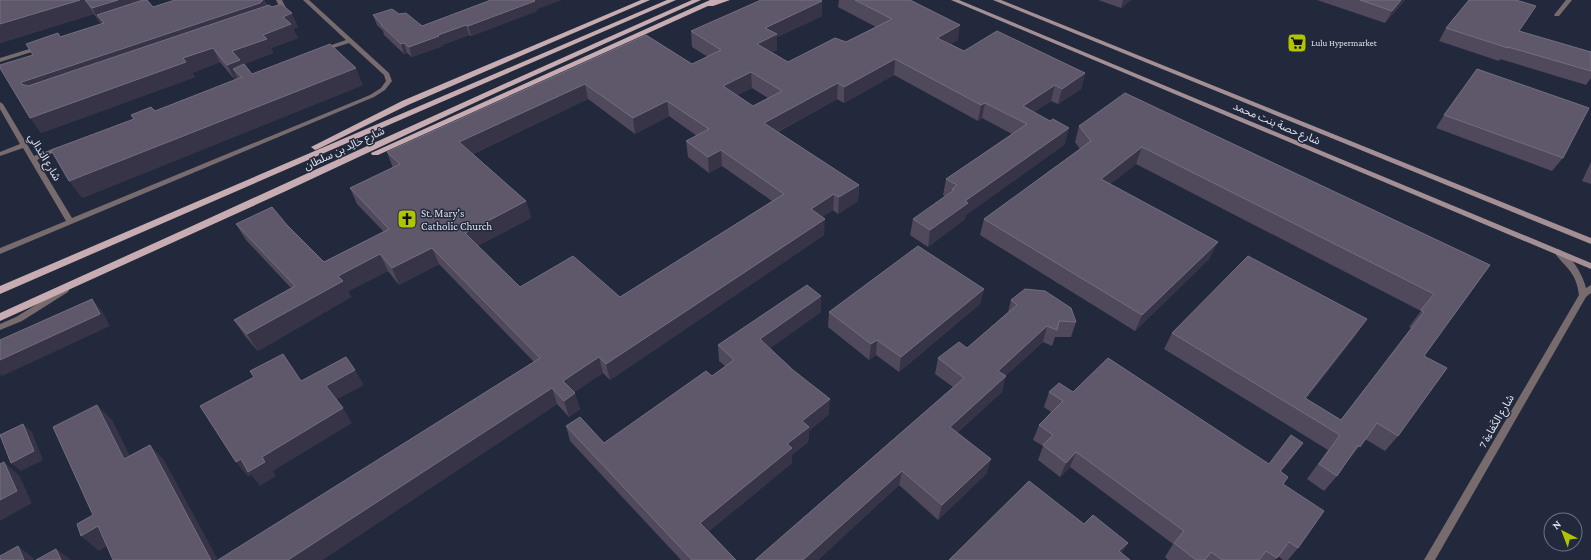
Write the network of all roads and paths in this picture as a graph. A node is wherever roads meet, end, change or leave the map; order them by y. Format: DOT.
graph roads {
  1 [pos="279,0"];
  2 [pos="306,0"];
  3 [pos="647,0"];
  4 [pos="673,0"];
  5 [pos="716,0"];
  6 [pos="727,0"];
  7 [pos="954,0"];
  8 [pos="996,0"];
  9 [pos="1569,0"];
  10 [pos="699,4"];
  11 [pos="1557,16"];
  12 [pos="273,18"];
  13 [pos="349,40"];
  14 [pos="44,46"];
  15 [pos="312,54"];
  16 [pos="0,60"];
  17 [pos="0,104"];
  18 [pos="25,145"];
  19 [pos="70,145"];
  20 [pos="0,154"];
  21 [pos="33,159"];
  22 [pos="273,171"];
  23 [pos="70,222"];
  24 [pos="1591,241"];
  25 [pos="0,251"];
  26 [pos="1558,252"];
  27 [pos="1591,266"];
  28 [pos="72,286"];
  29 [pos="1591,288"];
  30 [pos="0,290"];
  31 [pos="1583,295"];
  32 [pos="0,317"];
  33 [pos="0,327"];
  34 [pos="1429,560"];
  1 -- 12 [label="street"];
  2 -- 13 [label="street"];
  3 -- 22 [label="main road"];
  4 -- 22 [label="main road, شارع خالِد بن سلطان"];
  5 -- 10 [label="main road"];
  6 -- 10 [label="main road"];
  7 -- 26 [label="main road, شارع حصة بنت محمد"];
  8 -- 24 [label="main road, شارع حصة بنت محمد"];
  9 -- 11 [label="street"];
  10 -- 28 [label="main road, شارع خالِد بن سلطان"];
  13 -- 15 [label="street"];
  13 -- 23 [label="street"];
  14 -- 16 [label="street"];
  17 -- 18 [label="street, شارع التدالي"];
  18 -- 20 [label="street"];
  18 -- 21 [label="street, شارع التدالي"];
  19 -- 21 [label="street"];
  21 -- 23 [label="street, شارع التدالي"];
  22 -- 30 [label="main road, شارع خالِد بن سلطان"];
  23 -- 25 [label="street"];
  26 -- 27 [label="main road, شارع حصة بنت محمد"];
  26 -- 31 [label="street"];
  28 -- 32 [label="main road, شارع خالِد بن سلطان"];
  28 -- 33 [label="street"];
  29 -- 31 [label="street, شارع الكَفاءة 7"];
  31 -- 34 [label="street, شارع الكَفاءة 7"];
}
